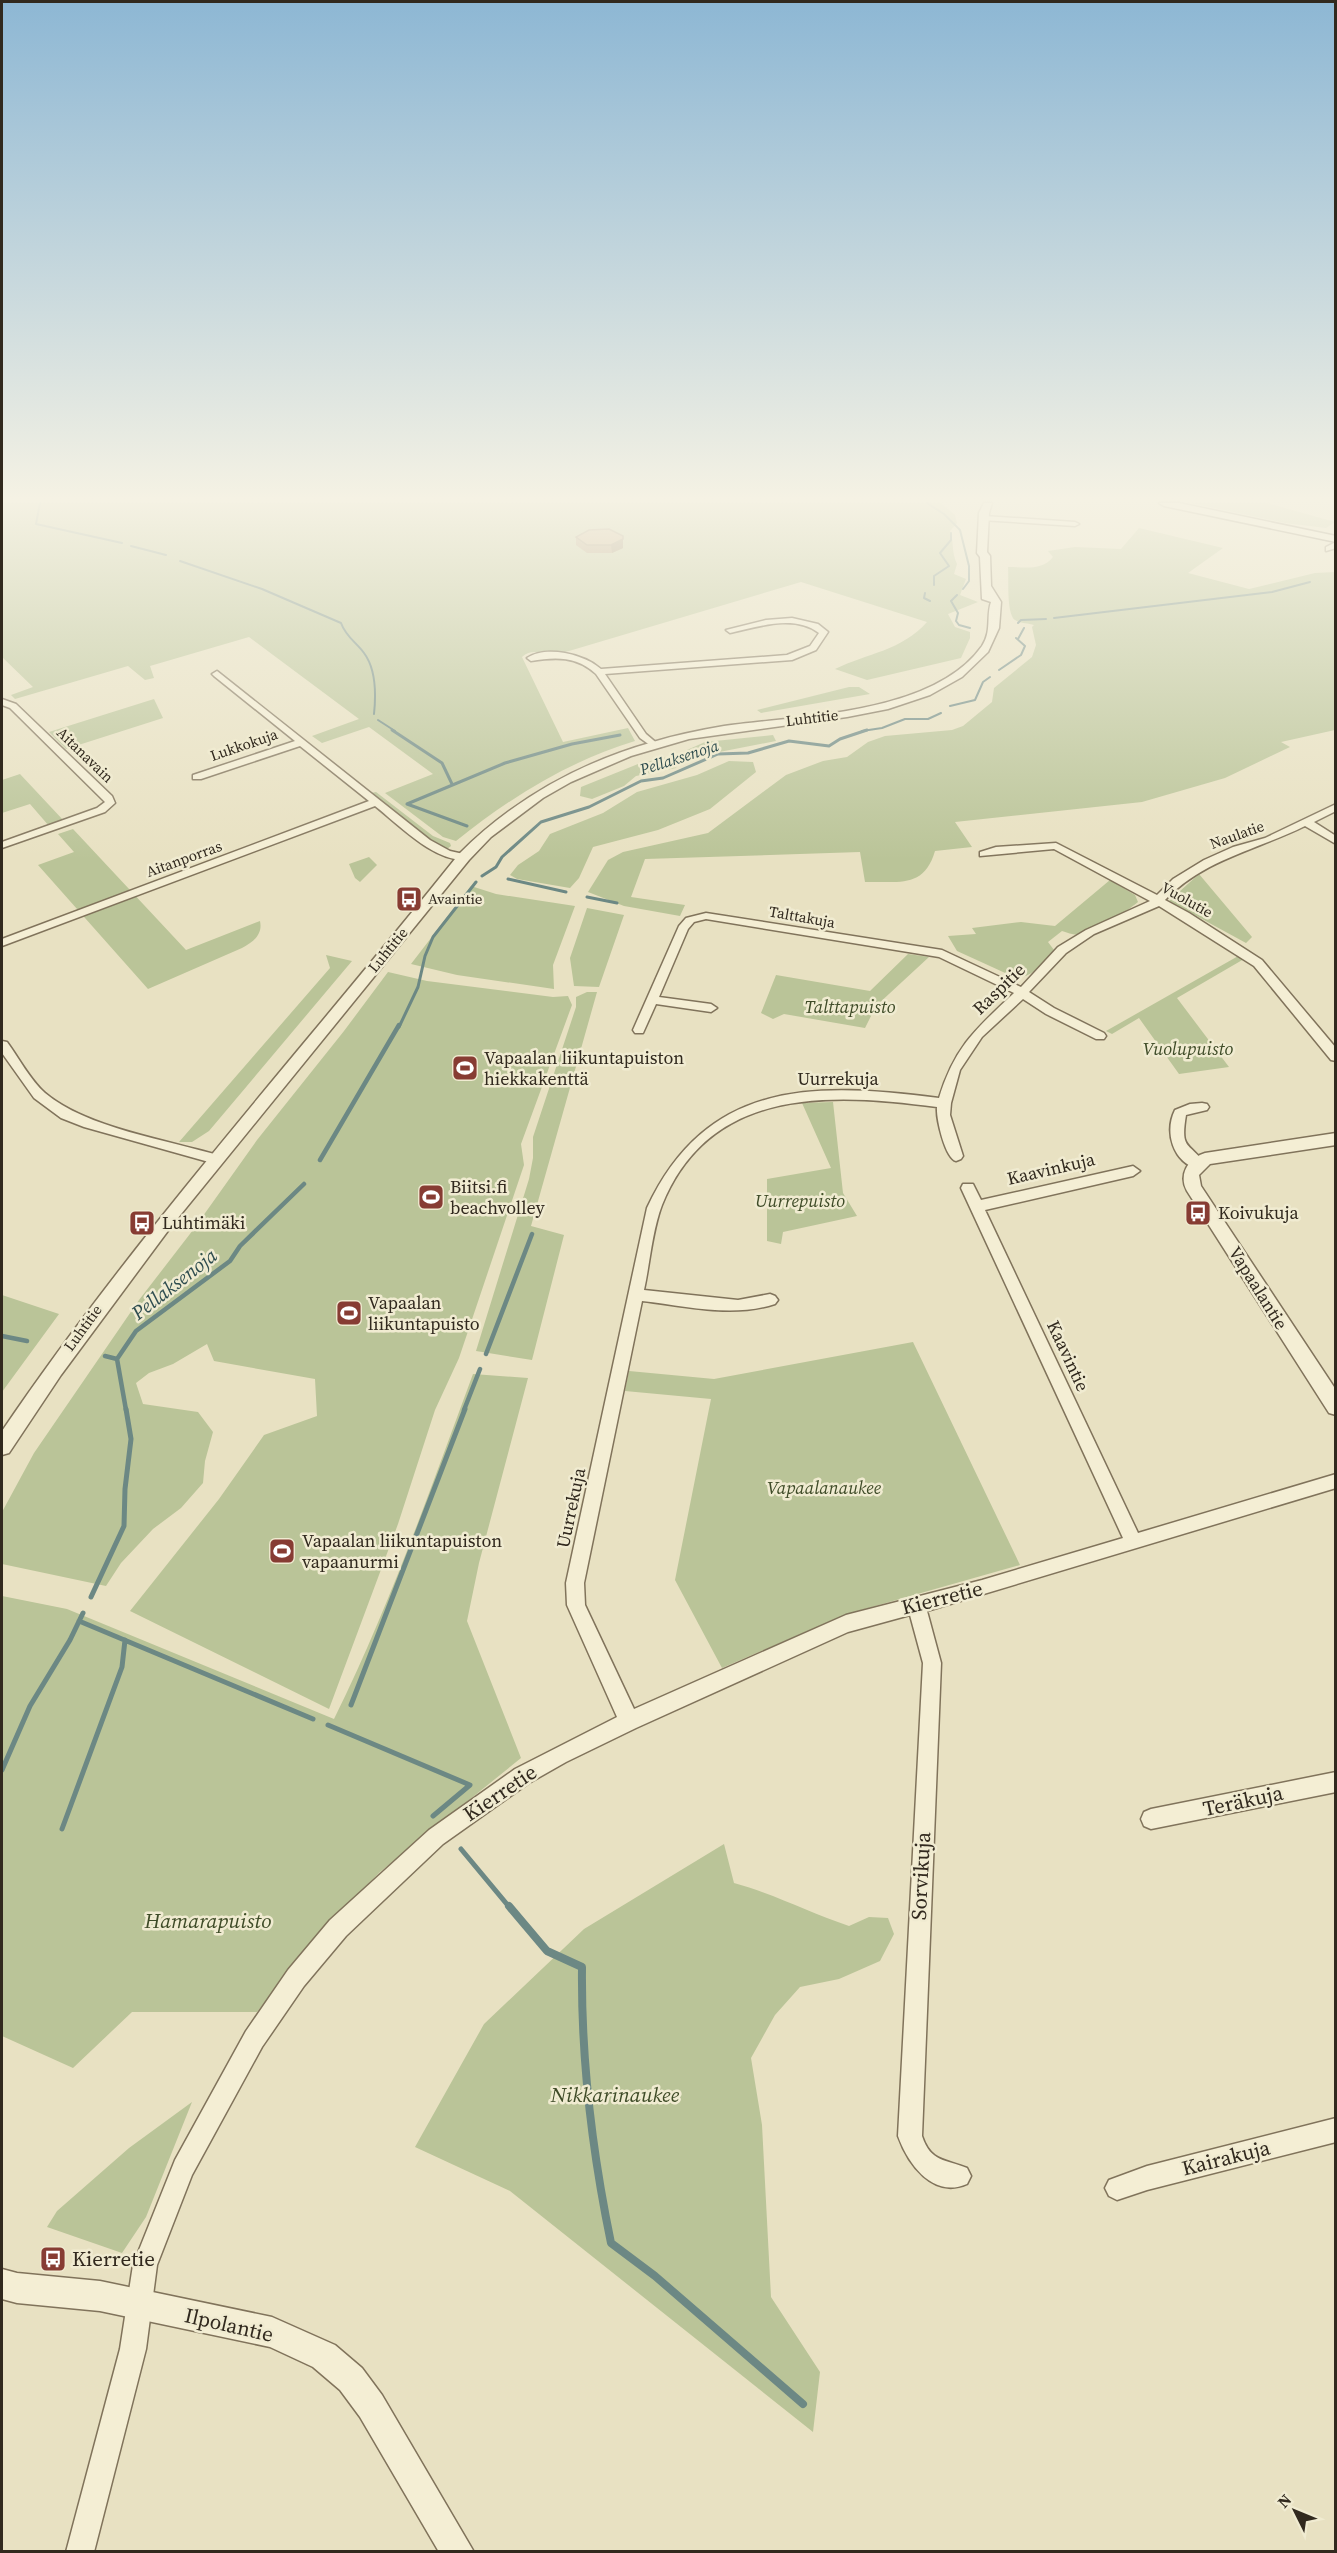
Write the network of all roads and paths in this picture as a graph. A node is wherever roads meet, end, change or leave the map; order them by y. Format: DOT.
graph roads {
  1 [pos="771,622"];
  2 [pos="800,622"];
  3 [pos="995,622"];
  4 [pos="730,630"];
  5 [pos="531,658"];
  6 [pos="599,672"];
  7 [pos="217,674"];
  8 [pos="2,702"];
  9 [pos="302,742"];
  10 [pos="654,745"];
  11 [pos="197,777"];
  12 [pos="377,802"];
  13 [pos="1335,807"];
  14 [pos="1306,822"];
  15 [pos="1335,841"];
  16 [pos="2,845"];
  17 [pos="984,854"];
  18 [pos="464,857"];
  19 [pos="1157,902"];
  20 [pos="2,943"];
  21 [pos="1022,992"];
  22 [pos="652,1000"];
  23 [pos="711,1008"];
  24 [pos="639,1030"];
  25 [pos="1100,1036"];
  26 [pos="2,1045"];
  27 [pos="1335,1057"];
  28 [pos="944,1103"];
  29 [pos="1202,1107"];
  30 [pos="1335,1139"];
  31 [pos="956,1156"];
  32 [pos="216,1159"];
  33 [pos="1198,1164"];
  34 [pos="1133,1171"];
  35 [pos="968,1188"];
  36 [pos="978,1206"];
  37 [pos="636,1295"];
  38 [pos="770,1300"];
  39 [pos="1335,1407"];
  40 [pos="2,1447"];
  41 [pos="1335,1481"];
  42 [pos="1133,1541"];
  43 [pos="917,1606"];
  44 [pos="629,1721"];
  45 [pos="1335,1782"];
  46 [pos="1151,1819"];
  47 [pos="1335,2130"];
  48 [pos="959,2176"];
  49 [pos="1117,2188"];
  50 [pos="2,2284"];
  51 [pos="141,2305"];
  52 [pos="80,2552"];
  53 [pos="458,2552"];
  1 -- 4 [label="street"];
  2 -- 6 [label="street"];
  3 -- 10 [label="street, Luhtitie"];
  5 -- 6 [label="street"];
  6 -- 10 [label="street"];
  7 -- 9 [label="street"];
  8 -- 16 [label="street, Aitanavain"];
  9 -- 11 [label="street, Lukkokuja"];
  9 -- 12 [label="street"];
  10 -- 18 [label="street, Luhtitie"];
  12 -- 18 [label="street"];
  12 -- 20 [label="street, Aitanporras"];
  13 -- 14 [label="street, Naulatie"];
  14 -- 15 [label="street"];
  14 -- 19 [label="street, Naulatie"];
  17 -- 19 [label="street, Vuolutie"];
  18 -- 32 [label="street, Luhtitie"];
  19 -- 21 [label="street, Raspitie"];
  19 -- 27 [label="street, Vuolutie"];
  21 -- 22 [label="street, Talttakuja"];
  21 -- 25 [label="street, Talttakuja"];
  21 -- 28 [label="street, Raspitie"];
  22 -- 23 [label="street"];
  22 -- 24 [label="street, Talttakuja"];
  26 -- 32 [label="street"];
  28 -- 31 [label="street, Raspitie"];
  28 -- 37 [label="street, Uurrekuja"];
  29 -- 33 [label="street"];
  30 -- 33 [label="street"];
  32 -- 40 [label="street, Luhtitie"];
  33 -- 39 [label="street, Vapaalantie"];
  34 -- 36 [label="street, Kaavinkuja"];
  35 -- 36 [label="street, Kaavintie"];
  36 -- 42 [label="street, Kaavintie"];
  37 -- 38 [label="street"];
  37 -- 44 [label="street, Uurrekuja"];
  41 -- 42 [label="street, Kierretie"];
  42 -- 43 [label="street, Kierretie"];
  43 -- 44 [label="street, Kierretie"];
  43 -- 48 [label="street, Sorvikuja"];
  44 -- 51 [label="street, Kierretie"];
  45 -- 46 [label="street, Teräkuja"];
  47 -- 49 [label="street, Kairakuja"];
  50 -- 51 [label="street, Ilpolantie"];
  51 -- 52 [label="street, Kierretie"];
  51 -- 53 [label="street, Ilpolantie"];
}
